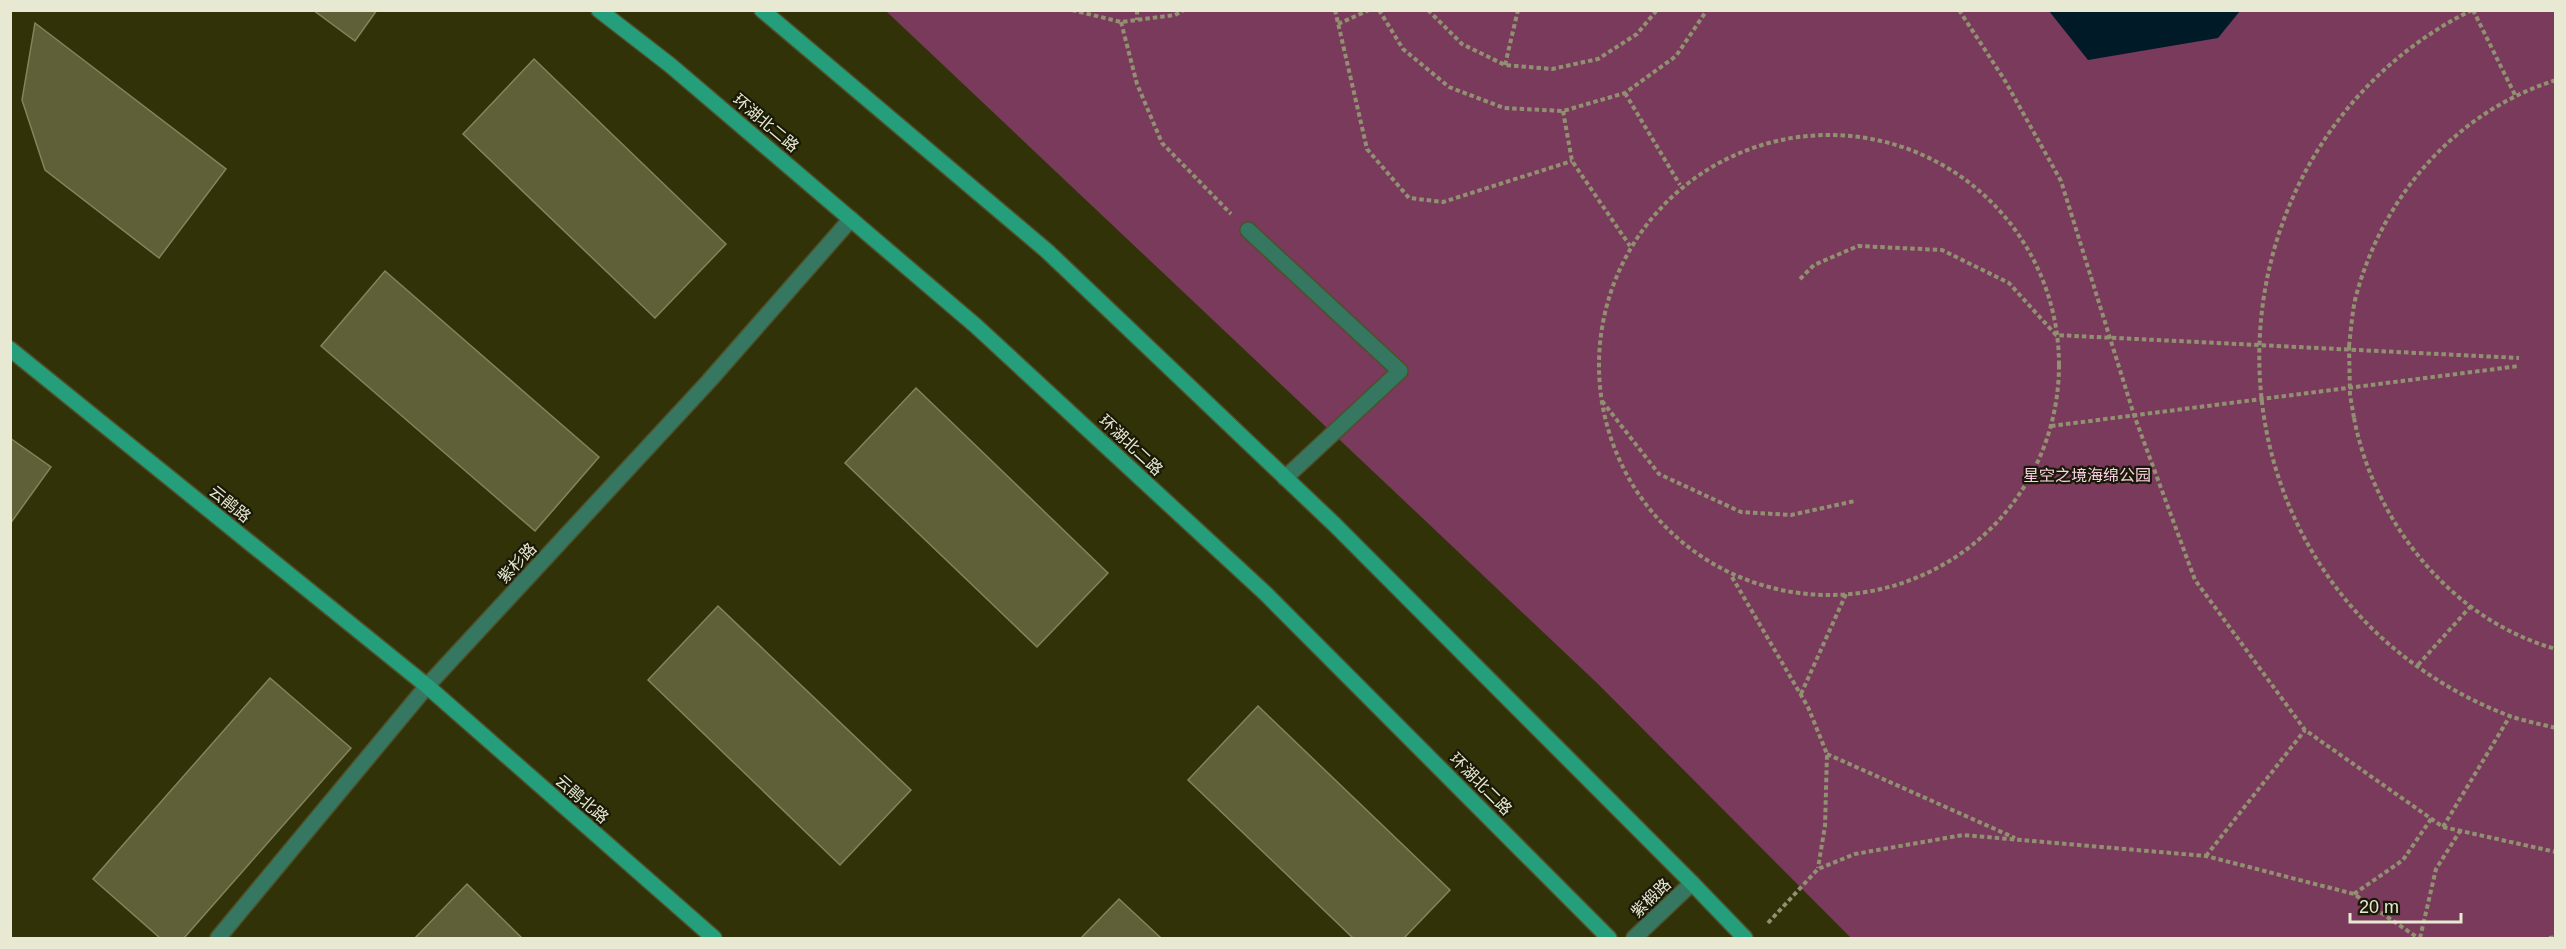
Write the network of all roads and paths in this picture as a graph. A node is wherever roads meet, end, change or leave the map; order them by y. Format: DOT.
graph roads {
  1 [pos="599,10"];
  2 [pos="762,10"];
  3 [pos="1072,10"];
  4 [pos="1137,10"];
  5 [pos="1184,10"];
  6 [pos="1335,10"];
  7 [pos="1369,10"];
  8 [pos="1379,10"];
  9 [pos="1428,10"];
  10 [pos="1518,10"];
  11 [pos="1657,10"];
  12 [pos="1707,10"];
  13 [pos="1959,10"];
  14 [pos="2473,10"];
  15 [pos="1137,20"];
  16 [pos="1121,21"];
  17 [pos="1338,24"];
  18 [pos="1505,65"];
  19 [pos="2556,80"];
  20 [pos="1624,93"];
  21 [pos="2516,97"];
  22 [pos="1563,111"];
  23 [pos="1572,161"];
  24 [pos="1680,185"];
  25 [pos="851,219"];
  26 [pos="1248,230"];
  27 [pos="1630,246"];
  28 [pos="1800,279"];
  29 [pos="2056,335"];
  30 [pos="2109,338"];
  31 [pos="2259,345"];
  32 [pos="10,349"];
  33 [pos="2519,358"];
  34 [pos="2519,366"];
  35 [pos="1599,398"];
  36 [pos="2261,399"];
  37 [pos="2134,415"];
  38 [pos="2051,426"];
  39 [pos="1286,478"];
  40 [pos="1856,501"];
  41 [pos="1730,574"];
  42 [pos="1846,594"];
  43 [pos="2471,606"];
  44 [pos="2556,649"];
  45 [pos="2418,665"];
  46 [pos="427,686"];
  47 [pos="1801,695"];
  48 [pos="2510,716"];
  49 [pos="2556,728"];
  50 [pos="2305,730"];
  51 [pos="1827,754"];
  52 [pos="2431,819"];
  53 [pos="2443,827"];
  54 [pos="2460,831"];
  55 [pos="2018,840"];
  56 [pos="2556,852"];
  57 [pos="2206,856"];
  58 [pos="1818,869"];
  59 [pos="1692,883"];
  60 [pos="2354,894"];
  61 [pos="1761,930"];
  62 [pos="2556,937"];
  63 [pos="218,939"];
  64 [pos="714,939"];
  65 [pos="1609,939"];
  66 [pos="1634,939"];
  67 [pos="1745,939"];
  68 [pos="2419,939"];
  69 [pos="2549,939"];
  1 -- 25 [label="main road, 环湖北二路"];
  2 -- 39 [label="main road"];
  3 -- 16 [label="path"];
  4 -- 15 [label="path"];
  5 -- 15 [label="path"];
  6 -- 17 [label="path"];
  7 -- 17 [label="path"];
  8 -- 22 [label="path"];
  9 -- 18 [label="path"];
  10 -- 18 [label="path"];
  11 -- 18 [label="path"];
  12 -- 20 [label="path"];
  13 -- 30 [label="path"];
  14 -- 21 [label="path"];
  14 -- 31 [label="path"];
  15 -- 16 [label="path"];
  16 -- 26 [label="path"];
  17 -- 23 [label="path"];
  19 -- 21 [label="path"];
  20 -- 22 [label="path"];
  20 -- 24 [label="path"];
  21 -- 43 [label="path, bridge"];
  22 -- 23 [label="path"];
  23 -- 27 [label="path"];
  24 -- 27 [label="path"];
  24 -- 29 [label="path"];
  25 -- 46 [label="street, 紫杉路"];
  25 -- 65 [label="main road, 环湖北二路"];
  26 -- 39 [label="street"];
  27 -- 35 [label="path"];
  28 -- 29 [label="path"];
  29 -- 30 [label="path"];
  29 -- 38 [label="path"];
  30 -- 31 [label="path"];
  30 -- 37 [label="path"];
  31 -- 33 [label="path"];
  31 -- 36 [label="path"];
  32 -- 46 [label="main road, 云鹃路"];
  34 -- 36 [label="path"];
  35 -- 40 [label="path"];
  35 -- 41 [label="path"];
  36 -- 37 [label="path"];
  36 -- 45 [label="path"];
  37 -- 38 [label="path"];
  37 -- 50 [label="path"];
  38 -- 42 [label="path"];
  39 -- 59 [label="main road"];
  41 -- 42 [label="path"];
  41 -- 47 [label="path"];
  42 -- 47 [label="path"];
  43 -- 44 [label="path"];
  43 -- 45 [label="path"];
  45 -- 48 [label="path"];
  46 -- 63 [label="street, 紫杉路"];
  46 -- 64 [label="main road, 云鹃北路"];
  47 -- 51 [label="path"];
  48 -- 49 [label="path"];
  48 -- 53 [label="path"];
  50 -- 52 [label="path"];
  50 -- 57 [label="path"];
  51 -- 55 [label="path"];
  51 -- 58 [label="path"];
  52 -- 53 [label="path"];
  52 -- 60 [label="path"];
  53 -- 54 [label="path"];
  54 -- 56 [label="path"];
  54 -- 68 [label="path"];
  55 -- 57 [label="path"];
  55 -- 58 [label="path"];
  57 -- 60 [label="path"];
  58 -- 61 [label="path"];
  59 -- 66 [label="street, 紫椴路"];
  59 -- 67 [label="main road"];
  60 -- 68 [label="path"];
  62 -- 69 [label="path"];
}
